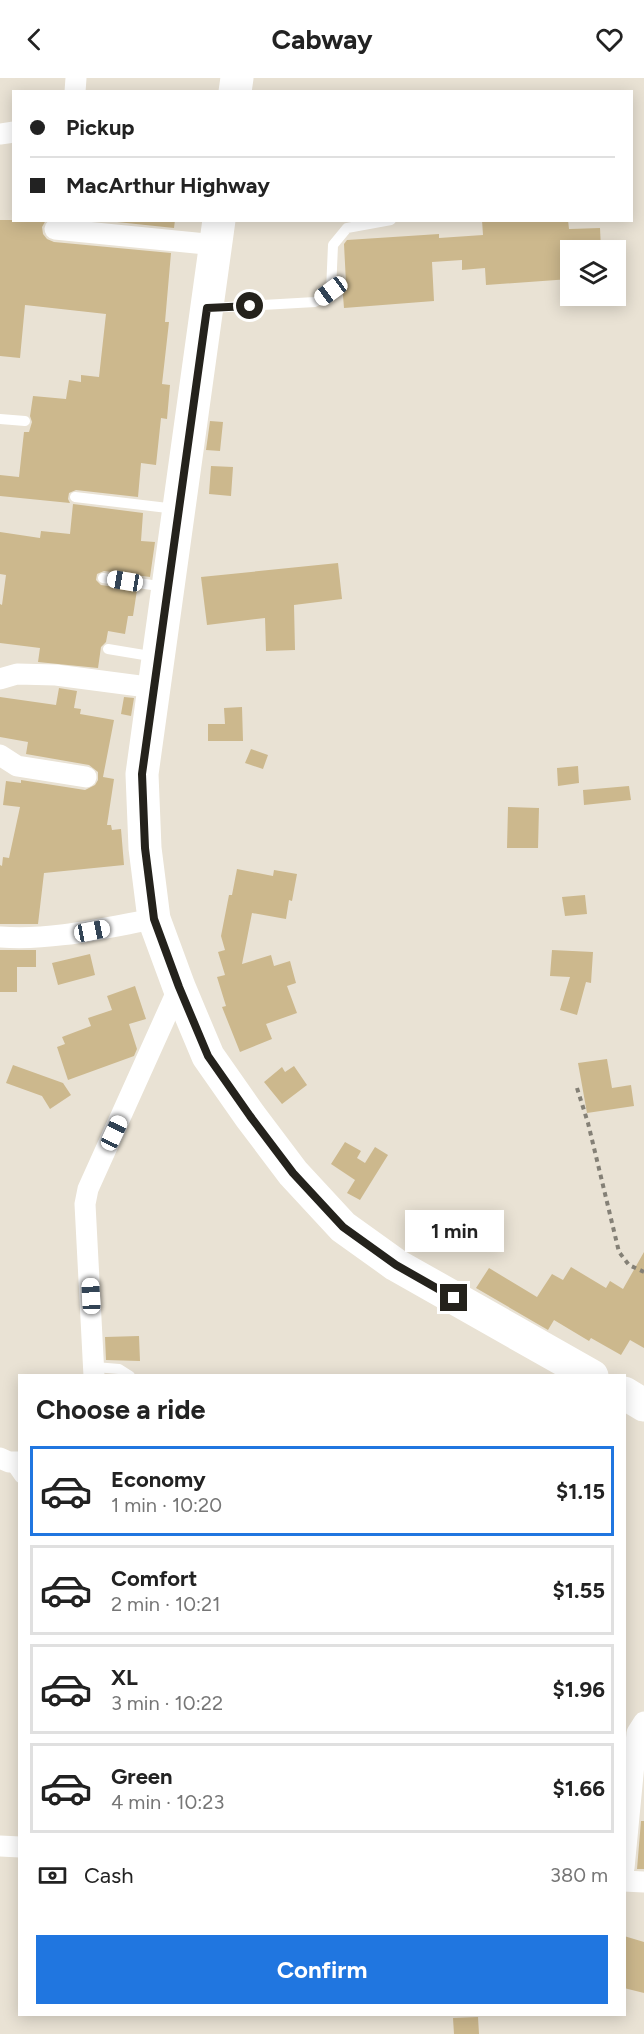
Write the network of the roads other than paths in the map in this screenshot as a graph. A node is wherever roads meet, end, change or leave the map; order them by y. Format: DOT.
graph roads {
  1 [pos="380,222"];
  2 [pos="55,229"];
  3 [pos="218,233"];
  4 [pos="207,308"];
  5 [pos="0,419"];
  6 [pos="25,421"];
  7 [pos="75,497"];
  8 [pos="180,509"];
  9 [pos="104,578"];
  10 [pos="169,588"];
  11 [pos="108,649"];
  12 [pos="157,673"];
  13 [pos="0,679"];
  14 [pos="0,755"];
  15 [pos="86,777"];
  16 [pos="154,919"];
  17 [pos="0,937"];
  18 [pos="179,987"];
  19 [pos="95,1371"];
  20 [pos="127,1374"];
  21 [pos="588,1374"];
  22 [pos="626,1395"];
  23 [pos="644,1405"];
  24 [pos="644,1722"];
  25 [pos="0,1846"];
  26 [pos="18,1847"];
  27 [pos="626,1847"];
  28 [pos="626,1881"];
  29 [pos="644,1882"];
  1 -- 4 [label="lane"];
  2 -- 3 [label="street"];
  3 -- 4 [label="highway"];
  4 -- 8 [label="highway"];
  5 -- 6 [label="lane"];
  7 -- 8 [label="lane"];
  8 -- 10 [label="highway"];
  9 -- 10 [label="lane"];
  10 -- 12 [label="highway"];
  11 -- 12 [label="lane"];
  12 -- 13 [label="street"];
  12 -- 16 [label="highway"];
  14 -- 15 [label="street"];
  16 -- 17 [label="street"];
  16 -- 18 [label="highway"];
  18 -- 19 [label="street"];
  18 -- 21 [label="highway"];
  19 -- 20 [label="lane"];
  22 -- 23 [label="highway"];
  24 -- 27 [label="street"];
  25 -- 26 [label="street"];
  28 -- 29 [label="street"];
}
